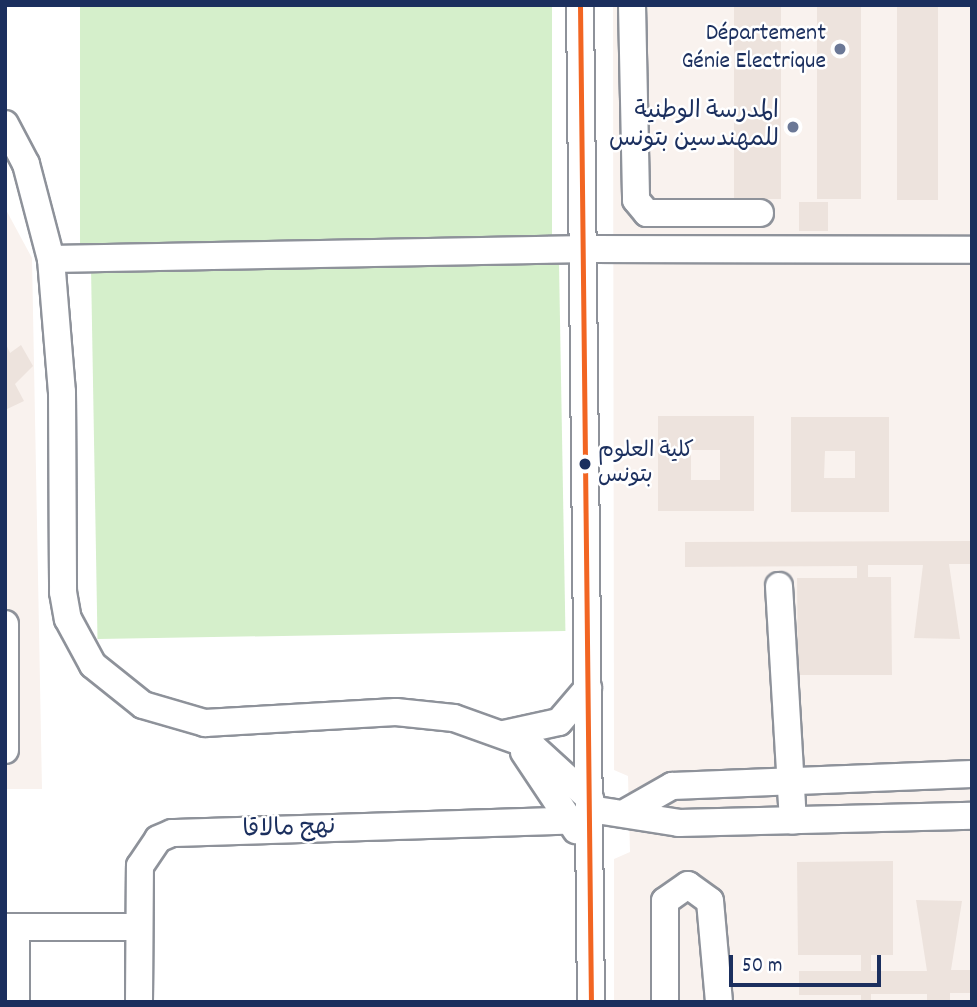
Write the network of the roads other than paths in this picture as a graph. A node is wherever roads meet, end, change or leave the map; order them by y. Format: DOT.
graph roads {
  1 [pos="580,5"];
  2 [pos="632,5"];
  3 [pos="6,123"];
  4 [pos="760,213"];
  5 [pos="588,249"];
  6 [pos="972,250"];
  7 [pos="51,259"];
  8 [pos="779,586"];
  9 [pos="5,624"];
  10 [pos="588,688"];
  11 [pos="505,736"];
  12 [pos="5,750"];
  13 [pos="972,774"];
  14 [pos="791,777"];
  15 [pos="628,811"];
  16 [pos="584,812"];
  17 [pos="972,816"];
  18 [pos="793,821"];
  19 [pos="11,927"];
  20 [pos="138,927"];
  21 [pos="16,1002"];
  22 [pos="139,1002"];
  23 [pos="591,1002"];
  24 [pos="665,1002"];
  25 [pos="719,1002"];
  1 -- 5 [label="street"];
  2 -- 4 [label="street"];
  3 -- 7 [label="street"];
  5 -- 6 [label="street"];
  5 -- 7 [label="street"];
  5 -- 10 [label="street"];
  7 -- 11 [label="street"];
  8 -- 14 [label="street"];
  9 -- 12 [label="street"];
  10 -- 11 [label="street"];
  10 -- 16 [label="street"];
  11 -- 16 [label="street"];
  13 -- 14 [label="street"];
  14 -- 15 [label="street"];
  14 -- 18 [label="street"];
  15 -- 16 [label="street, نهج مالاقا"];
  15 -- 18 [label="street, نهج مالاقا"];
  16 -- 20 [label="street, نهج مالاقا"];
  16 -- 23 [label="street"];
  17 -- 18 [label="street, نهج مالاقا"];
  19 -- 20 [label="street"];
  19 -- 21 [label="street"];
  20 -- 22 [label="street, نهج مالاقا"];
  24 -- 25 [label="street"];
}
